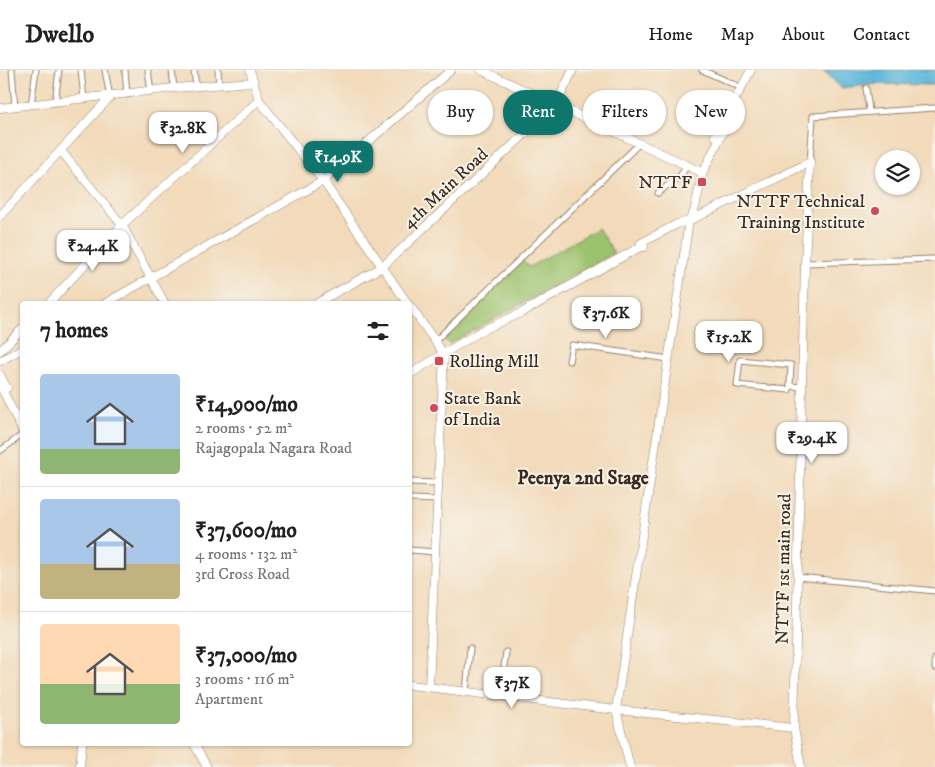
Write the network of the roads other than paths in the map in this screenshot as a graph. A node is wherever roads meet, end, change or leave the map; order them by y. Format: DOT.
graph roads {
  1 [pos="12,70"];
  2 [pos="36,70"];
  3 [pos="59,70"];
  4 [pos="82,70"];
  5 [pos="105,70"];
  6 [pos="125,70"];
  7 [pos="148,70"];
  8 [pos="172,70"];
  9 [pos="194,70"];
  10 [pos="218,70"];
  11 [pos="250,70"];
  12 [pos="451,70"];
  13 [pos="481,70"];
  14 [pos="573,70"];
  15 [pos="702,70"];
  16 [pos="751,70"];
  17 [pos="252,82"];
  18 [pos="219,85"];
  19 [pos="196,87"];
  20 [pos="174,88"];
  21 [pos="742,88"];
  22 [pos="866,88"];
  23 [pos="524,90"];
  24 [pos="563,90"];
  25 [pos="151,92"];
  26 [pos="127,94"];
  27 [pos="110,97"];
  28 [pos="84,100"];
  29 [pos="259,100"];
  30 [pos="55,103"];
  31 [pos="31,105"];
  32 [pos="15,107"];
  33 [pos="0,108"];
  34 [pos="935,108"];
  35 [pos="869,111"];
  36 [pos="573,113"];
  37 [pos="524,135"];
  38 [pos="716,135"];
  39 [pos="722,135"];
  40 [pos="639,144"];
  41 [pos="61,151"];
  42 [pos="810,162"];
  43 [pos="687,166"];
  44 [pos="699,171"];
  45 [pos="323,181"];
  46 [pos="658,193"];
  47 [pos="0,216"];
  48 [pos="690,218"];
  49 [pos="122,225"];
  50 [pos="935,259"];
  51 [pos="805,263"];
  52 [pos="382,267"];
  53 [pos="151,278"];
  54 [pos="51,301"];
  55 [pos="109,301"];
  56 [pos="163,301"];
  57 [pos="320,301"];
  58 [pos="406,301"];
  59 [pos="412,309"];
  60 [pos="20,331"];
  61 [pos="435,341"];
  62 [pos="20,350"];
  63 [pos="0,351"];
  64 [pos="444,356"];
  65 [pos="669,359"];
  66 [pos="0,361"];
  67 [pos="569,361"];
  68 [pos="0,375"];
  69 [pos="412,375"];
  70 [pos="0,385"];
  71 [pos="790,386"];
  72 [pos="802,386"];
  73 [pos="20,415"];
  74 [pos="20,426"];
  75 [pos="20,436"];
  76 [pos="0,451"];
  77 [pos="412,482"];
  78 [pos="438,483"];
  79 [pos="412,499"];
  80 [pos="438,500"];
  81 [pos="412,550"];
  82 [pos="435,552"];
  83 [pos="798,576"];
  84 [pos="935,590"];
  85 [pos="470,648"];
  86 [pos="506,652"];
  87 [pos="935,659"];
  88 [pos="935,668"];
  89 [pos="412,685"];
  90 [pos="429,687"];
  91 [pos="466,692"];
  92 [pos="500,696"];
  93 [pos="616,710"];
  94 [pos="794,728"];
  95 [pos="82,746"];
  96 [pos="195,746"];
  97 [pos="201,746"];
  98 [pos="80,767"];
  99 [pos="207,767"];
  100 [pos="212,767"];
  101 [pos="630,767"];
  102 [pos="801,767"];
  1 -- 32 [label="street"];
  2 -- 31 [label="street"];
  3 -- 30 [label="street"];
  4 -- 28 [label="street"];
  5 -- 27 [label="street"];
  6 -- 26 [label="street"];
  7 -- 25 [label="street"];
  8 -- 20 [label="street"];
  9 -- 19 [label="street"];
  10 -- 18 [label="street"];
  11 -- 17 [label="street"];
  12 -- 45 [label="street"];
  13 -- 23 [label="street"];
  14 -- 24 [label="street, 4th Main Road"];
  15 -- 21 [label="street"];
  16 -- 21 [label="street"];
  17 -- 18 [label="street"];
  17 -- 29 [label="street"];
  18 -- 19 [label="street"];
  19 -- 20 [label="street"];
  20 -- 25 [label="street"];
  22 -- 35 [label="street"];
  25 -- 26 [label="street"];
  26 -- 27 [label="street"];
  27 -- 28 [label="street"];
  27 -- 41 [label="street"];
  28 -- 30 [label="street"];
  29 -- 45 [label="street"];
  29 -- 49 [label="street"];
  30 -- 31 [label="street"];
  31 -- 32 [label="street"];
  32 -- 33 [label="street"];
  34 -- 35 [label="street"];
  35 -- 42 [label="street"];
  36 -- 40 [label="street"];
  37 -- 52 [label="street, 4th Main Road"];
  38 -- 44 [label="street"];
  39 -- 48 [label="street"];
  40 -- 43 [label="street"];
  40 -- 61 [label="street"];
  41 -- 47 [label="street"];
  41 -- 49 [label="street"];
  42 -- 48 [label="street"];
  42 -- 51 [label="street, NTTF 1st main road"];
  43 -- 44 [label="street"];
  43 -- 46 [label="street"];
  44 -- 48 [label="street"];
  45 -- 52 [label="street"];
  45 -- 53 [label="street"];
  48 -- 64 [label="street"];
  48 -- 65 [label="street"];
  49 -- 53 [label="street"];
  49 -- 54 [label="street"];
  50 -- 51 [label="street"];
  51 -- 72 [label="street, NTTF 1st main road"];
  52 -- 57 [label="street, 4th Main Road"];
  52 -- 58 [label="street"];
  53 -- 55 [label="street"];
  53 -- 56 [label="street"];
  59 -- 61 [label="street"];
  60 -- 63 [label="street"];
  61 -- 64 [label="street"];
  62 -- 66 [label="street"];
  64 -- 69 [label="street"];
  64 -- 78 [label="street"];
  65 -- 67 [label="street"];
  65 -- 93 [label="street"];
  68 -- 73 [label="street"];
  70 -- 74 [label="street"];
  71 -- 71 [label="street"];
  71 -- 72 [label="street"];
  72 -- 83 [label="street, NTTF 1st main road"];
  75 -- 76 [label="street"];
  77 -- 78 [label="street"];
  78 -- 80 [label="street"];
  79 -- 80 [label="street"];
  80 -- 82 [label="street"];
  81 -- 82 [label="street"];
  82 -- 90 [label="street"];
  83 -- 84 [label="street"];
  83 -- 94 [label="street, NTTF 1st main road"];
  85 -- 91 [label="street"];
  86 -- 92 [label="street"];
  87 -- 88 [label="street"];
  89 -- 90 [label="street"];
  90 -- 91 [label="street"];
  91 -- 92 [label="street"];
  92 -- 93 [label="street"];
  93 -- 94 [label="street"];
  93 -- 101 [label="street"];
  94 -- 102 [label="street, NTTF 1st main road"];
  95 -- 98 [label="street"];
  96 -- 99 [label="street"];
  97 -- 100 [label="street"];
}
